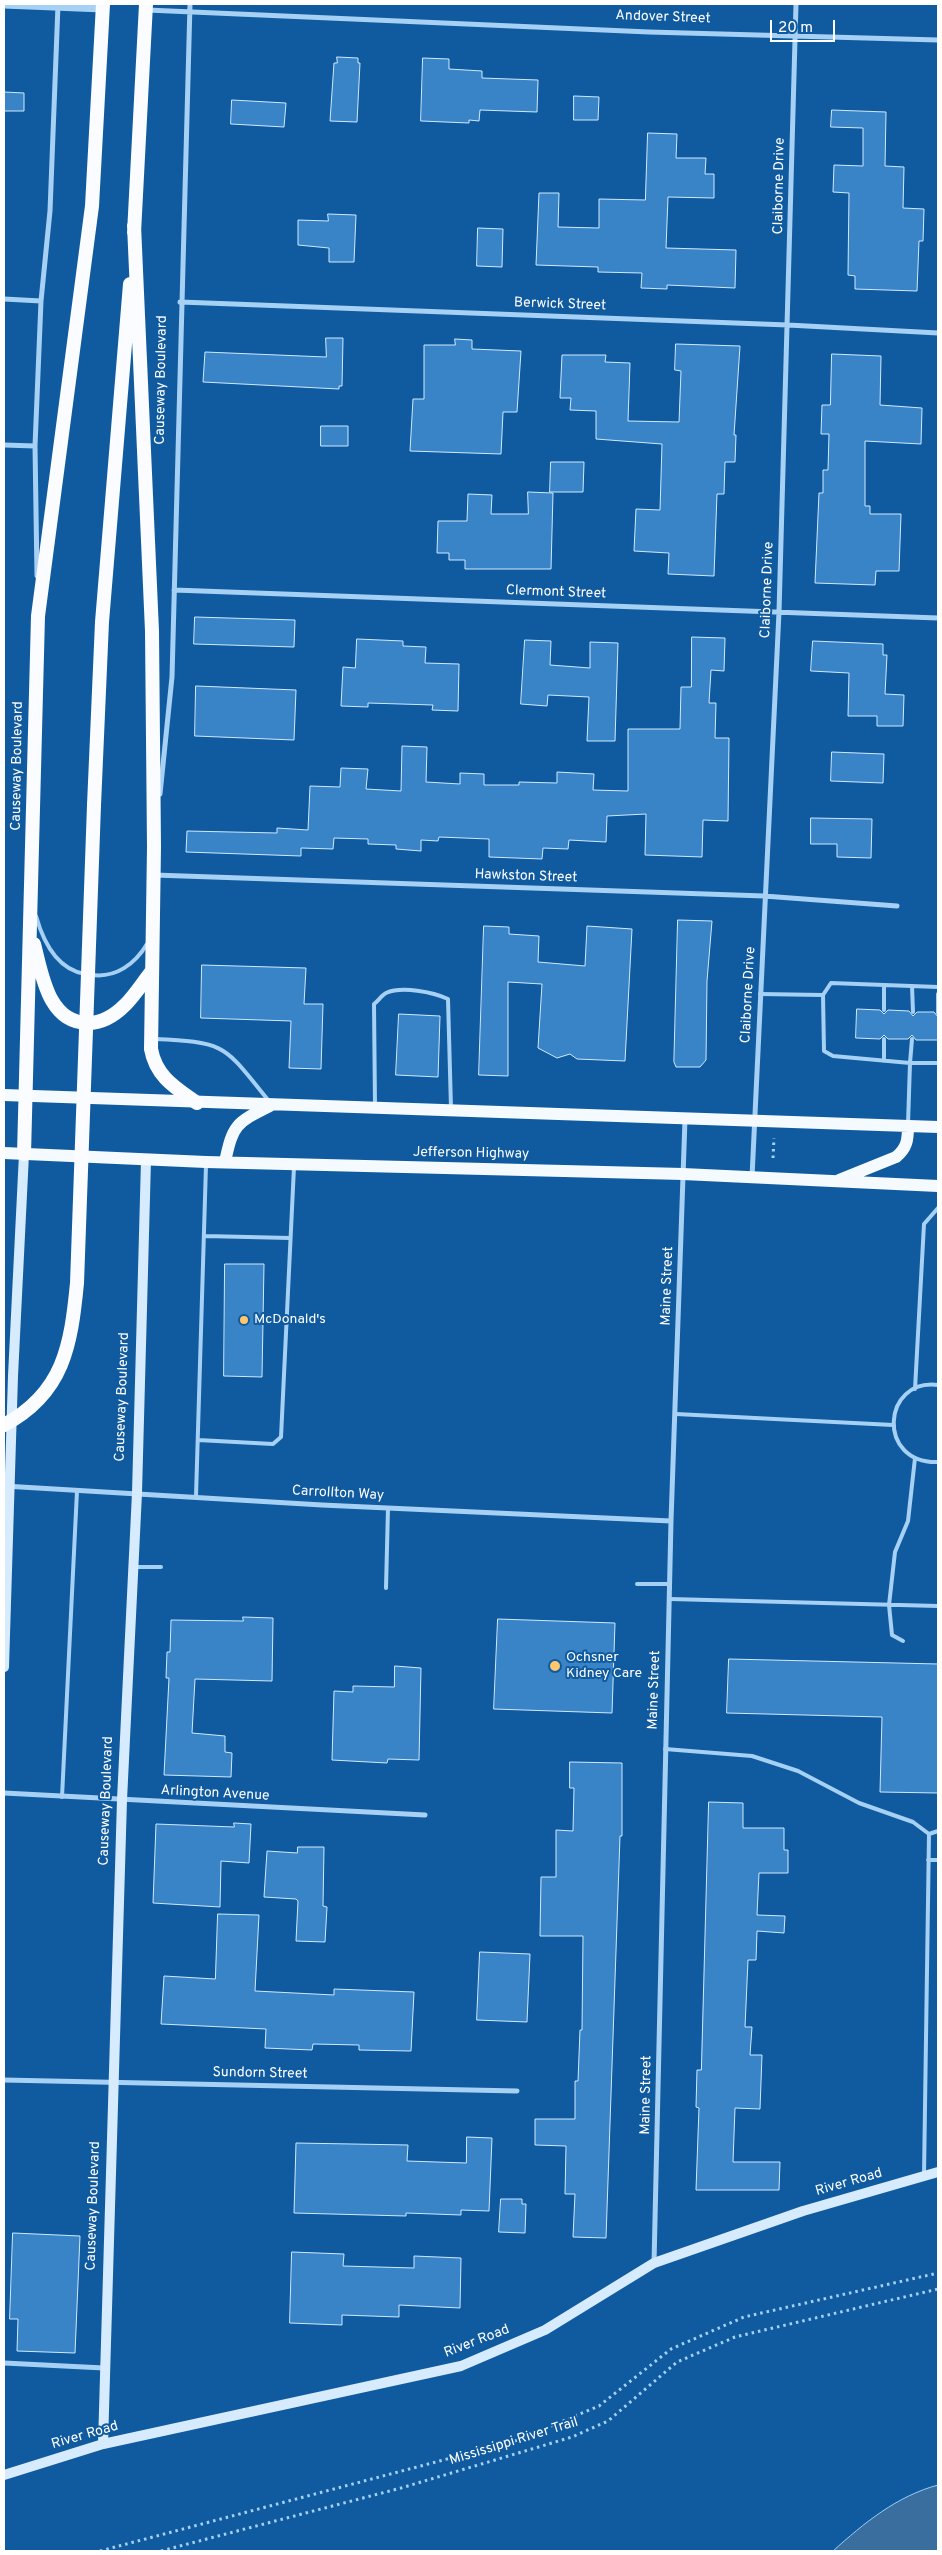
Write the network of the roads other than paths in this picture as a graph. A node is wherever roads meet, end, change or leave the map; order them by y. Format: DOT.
graph roads {
  1 [pos="4,4"];
  2 [pos="190,4"];
  3 [pos="796,4"];
  4 [pos="58,5"];
  5 [pos="103,6"];
  6 [pos="146,7"];
  7 [pos="190,12"];
  8 [pos="795,35"];
  9 [pos="938,40"];
  10 [pos="134,225"];
  11 [pos="4,299"];
  12 [pos="40,301"];
  13 [pos="180,302"];
  14 [pos="788,325"];
  15 [pos="938,333"];
  16 [pos="4,444"];
  17 [pos="34,446"];
  18 [pos="174,590"];
  19 [pos="779,612"];
  20 [pos="38,616"];
  21 [pos="938,618"];
  22 [pos="154,847"];
  23 [pos="154,875"];
  24 [pos="764,896"];
  25 [pos="31,902"];
  26 [pos="897,906"];
  27 [pos="30,929"];
  28 [pos="151,937"];
  29 [pos="152,971"];
  30 [pos="884,985"];
  31 [pos="912,986"];
  32 [pos="938,987"];
  33 [pos="760,994"];
  34 [pos="938,994"];
  35 [pos="823,995"];
  36 [pos="884,1010"];
  37 [pos="912,1012"];
  38 [pos="938,1013"];
  39 [pos="150,1039"];
  40 [pos="884,1039"];
  41 [pos="912,1039"];
  42 [pos="884,1061"];
  43 [pos="910,1063"];
  44 [pos="938,1063"];
  45 [pos="4,1095"];
  46 [pos="26,1096"];
  47 [pos="197,1103"];
  48 [pos="272,1104"];
  49 [pos="375,1108"];
  50 [pos="451,1110"];
  51 [pos="685,1118"];
  52 [pos="754,1120"];
  53 [pos="908,1126"];
  54 [pos="938,1126"];
  55 [pos="4,1153"];
  56 [pos="24,1154"];
  57 [pos="146,1160"];
  58 [pos="206,1162"];
  59 [pos="225,1162"];
  60 [pos="294,1165"];
  61 [pos="683,1174"];
  62 [pos="752,1178"];
  63 [pos="836,1182"];
  64 [pos="938,1186"];
  65 [pos="938,1208"];
  66 [pos="205,1236"];
  67 [pos="290,1238"];
  68 [pos="8,1376"];
  69 [pos="938,1385"];
  70 [pos="915,1388"];
  71 [pos="676,1414"];
  72 [pos="4,1425"];
  73 [pos="893,1425"];
  74 [pos="198,1440"];
  75 [pos="915,1458"];
  76 [pos="938,1462"];
  77 [pos="7,1486"];
  78 [pos="77,1491"];
  79 [pos="137,1493"];
  80 [pos="196,1496"];
  81 [pos="388,1508"];
  82 [pos="671,1521"];
  83 [pos="134,1567"];
  84 [pos="160,1567"];
  85 [pos="637,1584"];
  86 [pos="670,1584"];
  87 [pos="386,1588"];
  88 [pos="670,1599"];
  89 [pos="889,1605"];
  90 [pos="938,1606"];
  91 [pos="903,1641"];
  92 [pos="4,1667"];
  93 [pos="665,1748"];
  94 [pos="4,1793"];
  95 [pos="62,1797"];
  96 [pos="122,1800"];
  97 [pos="425,1816"];
  98 [pos="938,1831"];
  99 [pos="929,1834"];
  100 [pos="928,1860"];
  101 [pos="938,1860"];
  102 [pos="4,2080"];
  103 [pos="115,2082"];
  104 [pos="516,2091"];
  105 [pos="938,2172"];
  106 [pos="924,2176"];
  107 [pos="654,2263"];
  108 [pos="4,2363"];
  109 [pos="104,2368"];
  110 [pos="103,2444"];
  111 [pos="4,2475"];
  1 -- 4 [label="street"];
  2 -- 7 [label="street, Causeway Boulevard"];
  3 -- 8 [label="street, Claiborne Drive"];
  4 -- 5 [label="street"];
  4 -- 12 [label="street, Causeway Boulevard"];
  5 -- 20 [label="highway, Causeway Boulevard"];
  6 -- 7 [label="street, Andover Street"];
  6 -- 10 [label="highway"];
  7 -- 8 [label="street, Andover Street"];
  7 -- 13 [label="street, Causeway Boulevard"];
  8 -- 9 [label="street, Andover Street"];
  8 -- 14 [label="street, Claiborne Drive"];
  10 -- 22 [label="highway"];
  10 -- 72 [label="highway, bridge"];
  11 -- 12 [label="street"];
  12 -- 17 [label="street, Causeway Boulevard"];
  13 -- 14 [label="street, Berwick Street"];
  13 -- 18 [label="street, Causeway Boulevard"];
  14 -- 15 [label="street, Berwick Street"];
  14 -- 19 [label="street, Claiborne Drive"];
  16 -- 17 [label="street"];
  17 -- 20 [label="street, Causeway Boulevard"];
  18 -- 19 [label="street, Clermont Street"];
  18 -- 22 [label="street, Causeway Boulevard"];
  19 -- 21 [label="street, Clermont Street"];
  19 -- 24 [label="street, Claiborne Drive"];
  20 -- 25 [label="highway, Causeway Boulevard"];
  22 -- 23 [label="highway"];
  23 -- 24 [label="street, Hawkston Street"];
  23 -- 28 [label="highway"];
  24 -- 26 [label="street, Hawkston Street"];
  24 -- 33 [label="street, Claiborne Drive"];
  25 -- 27 [label="highway, Causeway Boulevard"];
  25 -- 28 [label="lane"];
  27 -- 29 [label="highway"];
  27 -- 46 [label="highway, Causeway Boulevard"];
  28 -- 29 [label="highway"];
  29 -- 39 [label="highway"];
  30 -- 31 [label="lane"];
  30 -- 35 [label="lane"];
  30 -- 36 [label="lane"];
  31 -- 32 [label="lane"];
  31 -- 37 [label="lane"];
  33 -- 35 [label="lane"];
  33 -- 52 [label="street, Claiborne Drive"];
  34 -- 38 [label="lane"];
  35 -- 42 [label="lane"];
  39 -- 47 [label="highway"];
  39 -- 48 [label="lane"];
  40 -- 42 [label="lane"];
  41 -- 43 [label="lane"];
  42 -- 43 [label="lane"];
  43 -- 44 [label="lane"];
  43 -- 53 [label="lane"];
  45 -- 46 [label="main road"];
  46 -- 47 [label="main road"];
  46 -- 56 [label="highway, Causeway Boulevard"];
  47 -- 48 [label="main road"];
  48 -- 49 [label="main road"];
  48 -- 59 [label="main road"];
  49 -- 50 [label="main road"];
  49 -- 50 [label="lane"];
  50 -- 51 [label="main road"];
  51 -- 52 [label="main road"];
  51 -- 61 [label="street, Maine Street"];
  52 -- 53 [label="main road"];
  52 -- 62 [label="street, Claiborne Drive"];
  53 -- 54 [label="main road"];
  53 -- 63 [label="main road"];
  55 -- 56 [label="main road, Jefferson Highway"];
  56 -- 57 [label="main road, Jefferson Highway"];
  56 -- 68 [label="main road, Causeway Boulevard"];
  57 -- 58 [label="main road, Jefferson Highway"];
  57 -- 79 [label="main road, Causeway Boulevard"];
  58 -- 59 [label="main road, Jefferson Highway"];
  58 -- 66 [label="lane"];
  59 -- 60 [label="main road, Jefferson Highway"];
  60 -- 61 [label="main road, Jefferson Highway"];
  60 -- 67 [label="lane"];
  61 -- 62 [label="main road, Jefferson Highway"];
  61 -- 71 [label="street, Maine Street"];
  62 -- 63 [label="main road, Jefferson Highway"];
  63 -- 64 [label="main road, Jefferson Highway"];
  65 -- 70 [label="lane"];
  66 -- 67 [label="lane"];
  66 -- 74 [label="lane"];
  67 -- 74 [label="lane"];
  68 -- 77 [label="main road, Causeway Boulevard"];
  69 -- 70 [label="lane"];
  70 -- 73 [label="lane"];
  71 -- 73 [label="lane"];
  71 -- 82 [label="street, Maine Street"];
  73 -- 75 [label="lane"];
  74 -- 80 [label="lane"];
  75 -- 76 [label="lane"];
  75 -- 89 [label="lane"];
  77 -- 78 [label="street, Carrollton Way"];
  77 -- 92 [label="main road, Causeway Boulevard"];
  78 -- 79 [label="street, Carrollton Way"];
  78 -- 95 [label="lane"];
  79 -- 80 [label="street, Carrollton Way"];
  79 -- 83 [label="main road, Causeway Boulevard"];
  80 -- 81 [label="street, Carrollton Way"];
  81 -- 82 [label="street, Carrollton Way"];
  81 -- 87 [label="lane"];
  82 -- 86 [label="street, Maine Street"];
  83 -- 84 [label="lane"];
  83 -- 96 [label="main road, Causeway Boulevard"];
  85 -- 86 [label="lane"];
  86 -- 88 [label="street, Maine Street"];
  88 -- 89 [label="lane"];
  88 -- 93 [label="street, Maine Street"];
  89 -- 90 [label="lane"];
  89 -- 91 [label="lane"];
  93 -- 99 [label="lane"];
  93 -- 107 [label="street, Maine Street"];
  94 -- 95 [label="street, Arlington Avenue"];
  95 -- 96 [label="street, Arlington Avenue"];
  96 -- 97 [label="street, Arlington Avenue"];
  96 -- 103 [label="main road, Causeway Boulevard"];
  98 -- 99 [label="lane"];
  99 -- 100 [label="lane"];
  100 -- 101 [label="lane"];
  100 -- 106 [label="lane"];
  102 -- 103 [label="street, Sundorn Street"];
  103 -- 104 [label="street, Sundorn Street"];
  103 -- 109 [label="main road, Causeway Boulevard"];
  105 -- 106 [label="main road, River Road"];
  106 -- 107 [label="main road, River Road"];
  107 -- 110 [label="main road, River Road"];
  108 -- 109 [label="street"];
  109 -- 110 [label="main road, Causeway Boulevard"];
  110 -- 111 [label="main road, River Road"];
}
